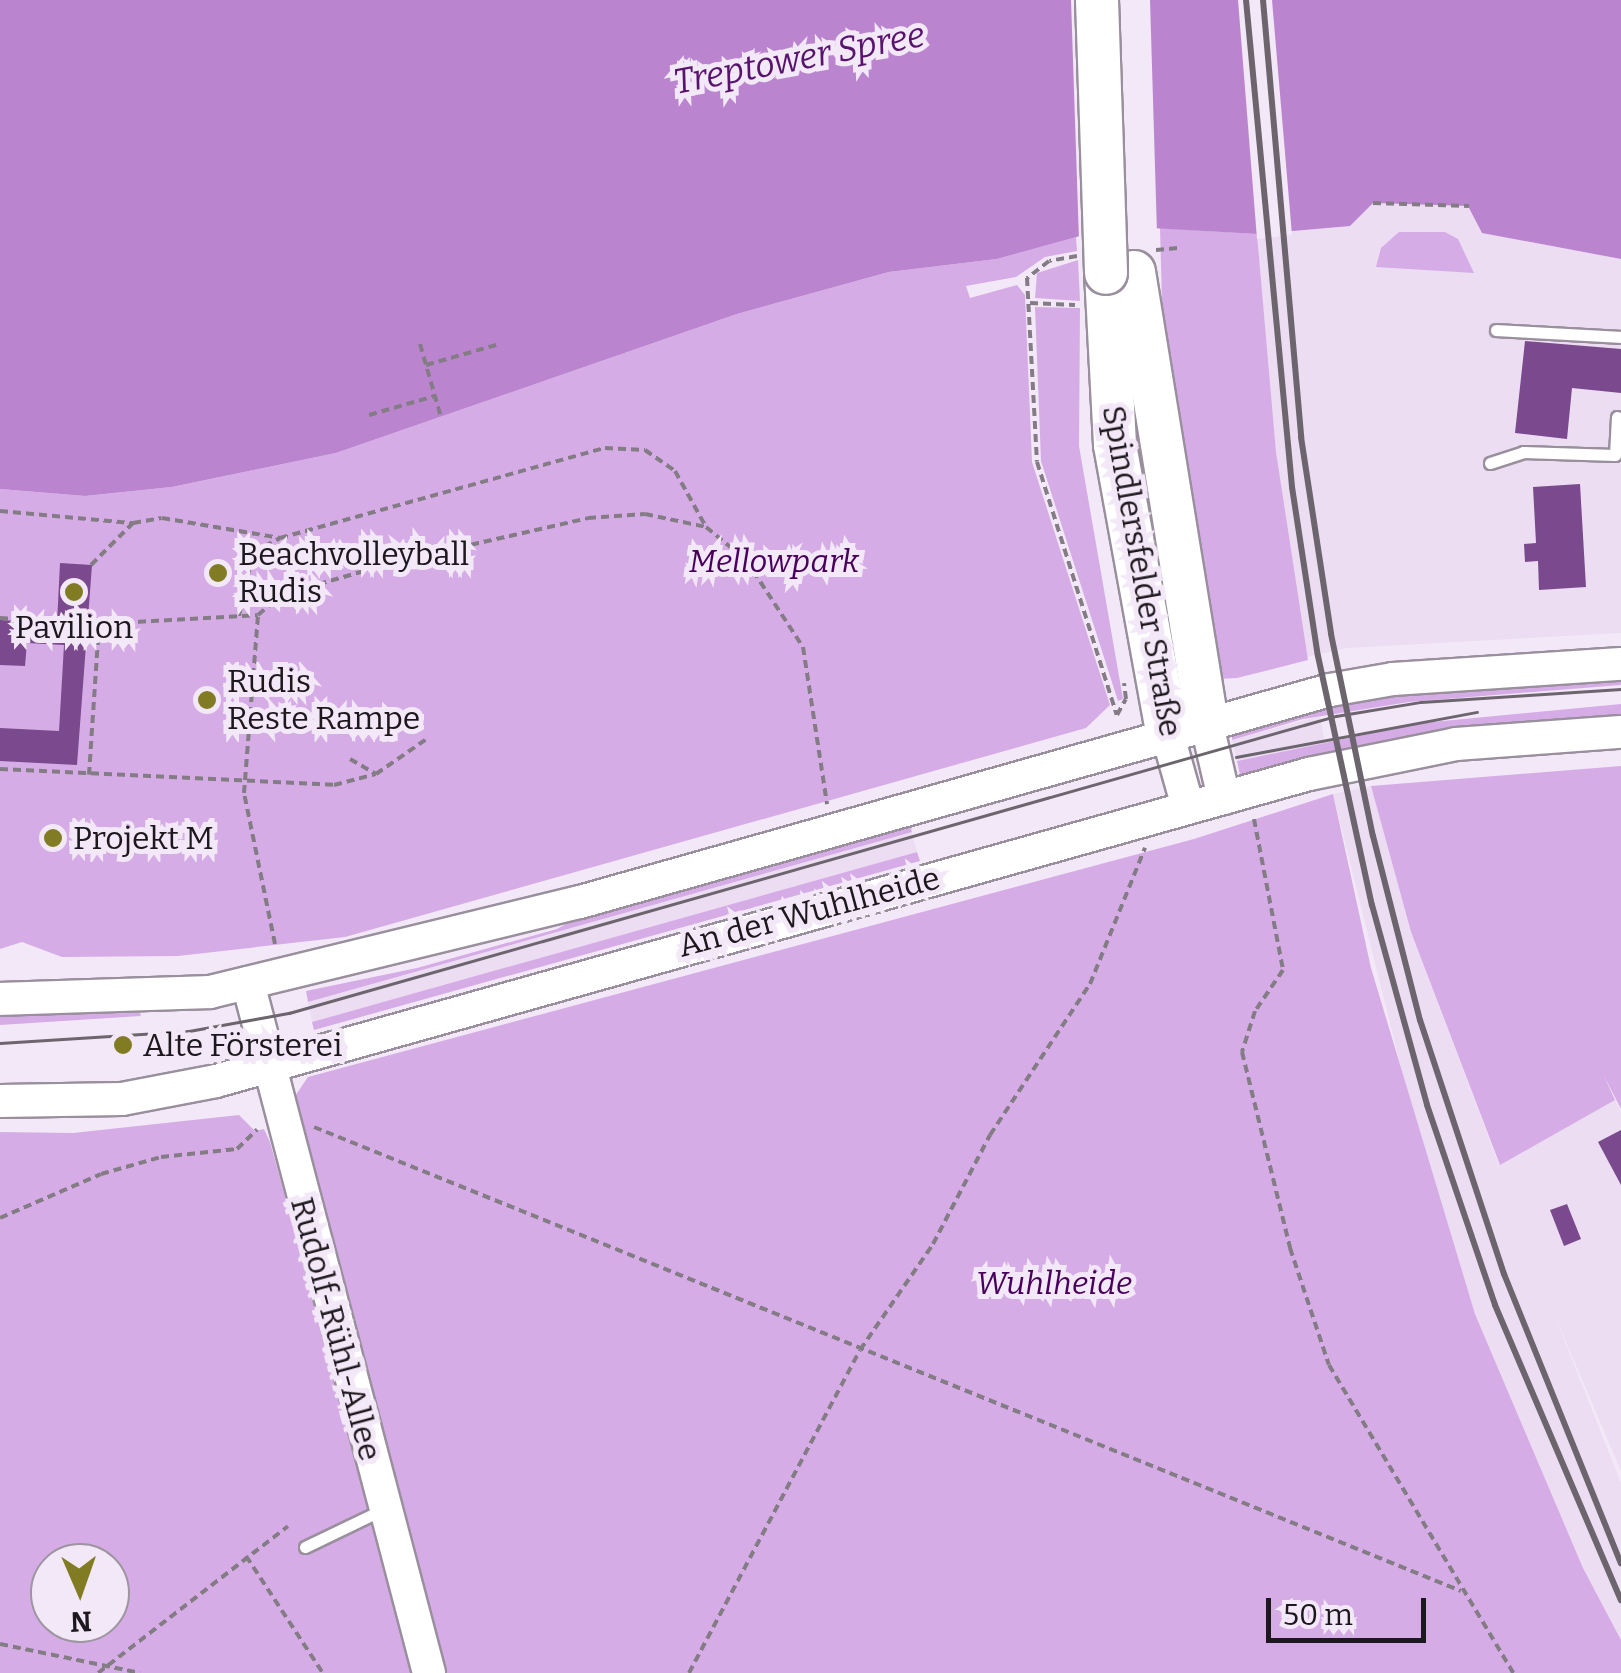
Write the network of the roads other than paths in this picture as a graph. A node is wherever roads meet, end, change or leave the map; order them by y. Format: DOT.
graph roads {
  1 [pos="1097,0"];
  2 [pos="1125,0"];
  3 [pos="1104,276"];
  4 [pos="1496,330"];
  5 [pos="1621,337"];
  6 [pos="1618,418"];
  7 [pos="1618,455"];
  8 [pos="1490,462"];
  9 [pos="1621,664"];
  10 [pos="1188,731"];
  11 [pos="1621,732"];
  12 [pos="1238,804"];
  13 [pos="1188,807"];
  14 [pos="248,984"];
  15 [pos="0,999"];
  16 [pos="268,1062"];
  17 [pos="0,1101"];
  18 [pos="384,1509"];
  19 [pos="305,1547"];
  20 [pos="429,1673"];
  1 -- 3 [label="highway, bridge"];
  2 -- 3 [label="highway"];
  3 -- 10 [label="highway, Spindlersfelder Straße"];
  4 -- 5 [label="lane"];
  6 -- 7 [label="lane"];
  7 -- 8 [label="lane"];
  9 -- 10 [label="main road"];
  10 -- 12 [label="main road, Spindlersfelder Straße"];
  10 -- 13 [label="main road, Spindlersfelder Straße"];
  10 -- 14 [label="main road"];
  11 -- 12 [label="main road, An der Wuhlheide"];
  12 -- 13 [label="main road, An der Wuhlheide"];
  13 -- 16 [label="main road, An der Wuhlheide"];
  14 -- 15 [label="main road"];
  14 -- 16 [label="main road, Rudolf-Rühl-Allee"];
  16 -- 17 [label="main road, An der Wuhlheide"];
  16 -- 18 [label="main road, Rudolf-Rühl-Allee"];
  18 -- 19 [label="lane"];
  18 -- 20 [label="main road, Rudolf-Rühl-Allee"];
}
